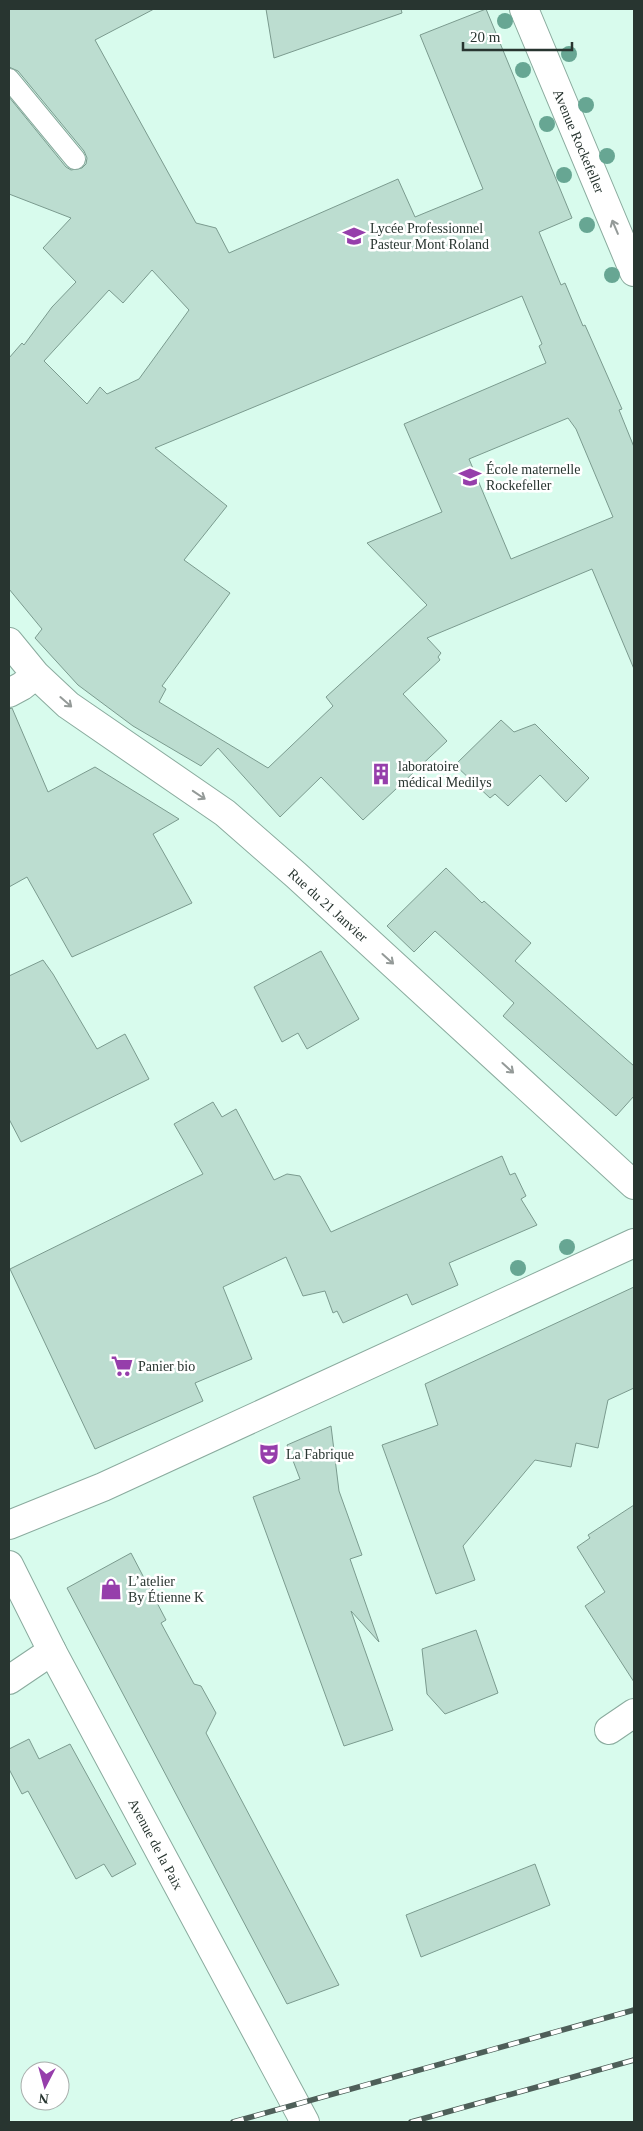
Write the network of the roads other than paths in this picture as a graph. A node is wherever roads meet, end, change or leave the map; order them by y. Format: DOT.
graph roads {
  1 [pos="524,9"];
  2 [pos="9,79"];
  3 [pos="75,159"];
  4 [pos="634,272"];
  5 [pos="9,642"];
  6 [pos="36,675"];
  7 [pos="9,693"];
  8 [pos="634,1185"];
  9 [pos="634,1243"];
  10 [pos="9,1525"];
  11 [pos="9,1565"];
  12 [pos="52,1651"];
  13 [pos="9,1680"];
  14 [pos="634,1713"];
  15 [pos="609,1730"];
  16 [pos="305,2122"];
  4 -- 1 [label="main road, Avenue Rockefeller, one-way"];
  2 -- 3 [label="lane"];
  5 -- 6 [label="main road, Rue du 21 Janvier"];
  6 -- 7 [label="main road"];
  6 -- 8 [label="main road, Rue du 21 Janvier, one-way"];
  9 -- 10 [label="main road"];
  11 -- 12 [label="main road, Avenue de la Paix"];
  12 -- 13 [label="main road"];
  12 -- 16 [label="main road, Avenue de la Paix"];
  14 -- 15 [label="main road"];
}
